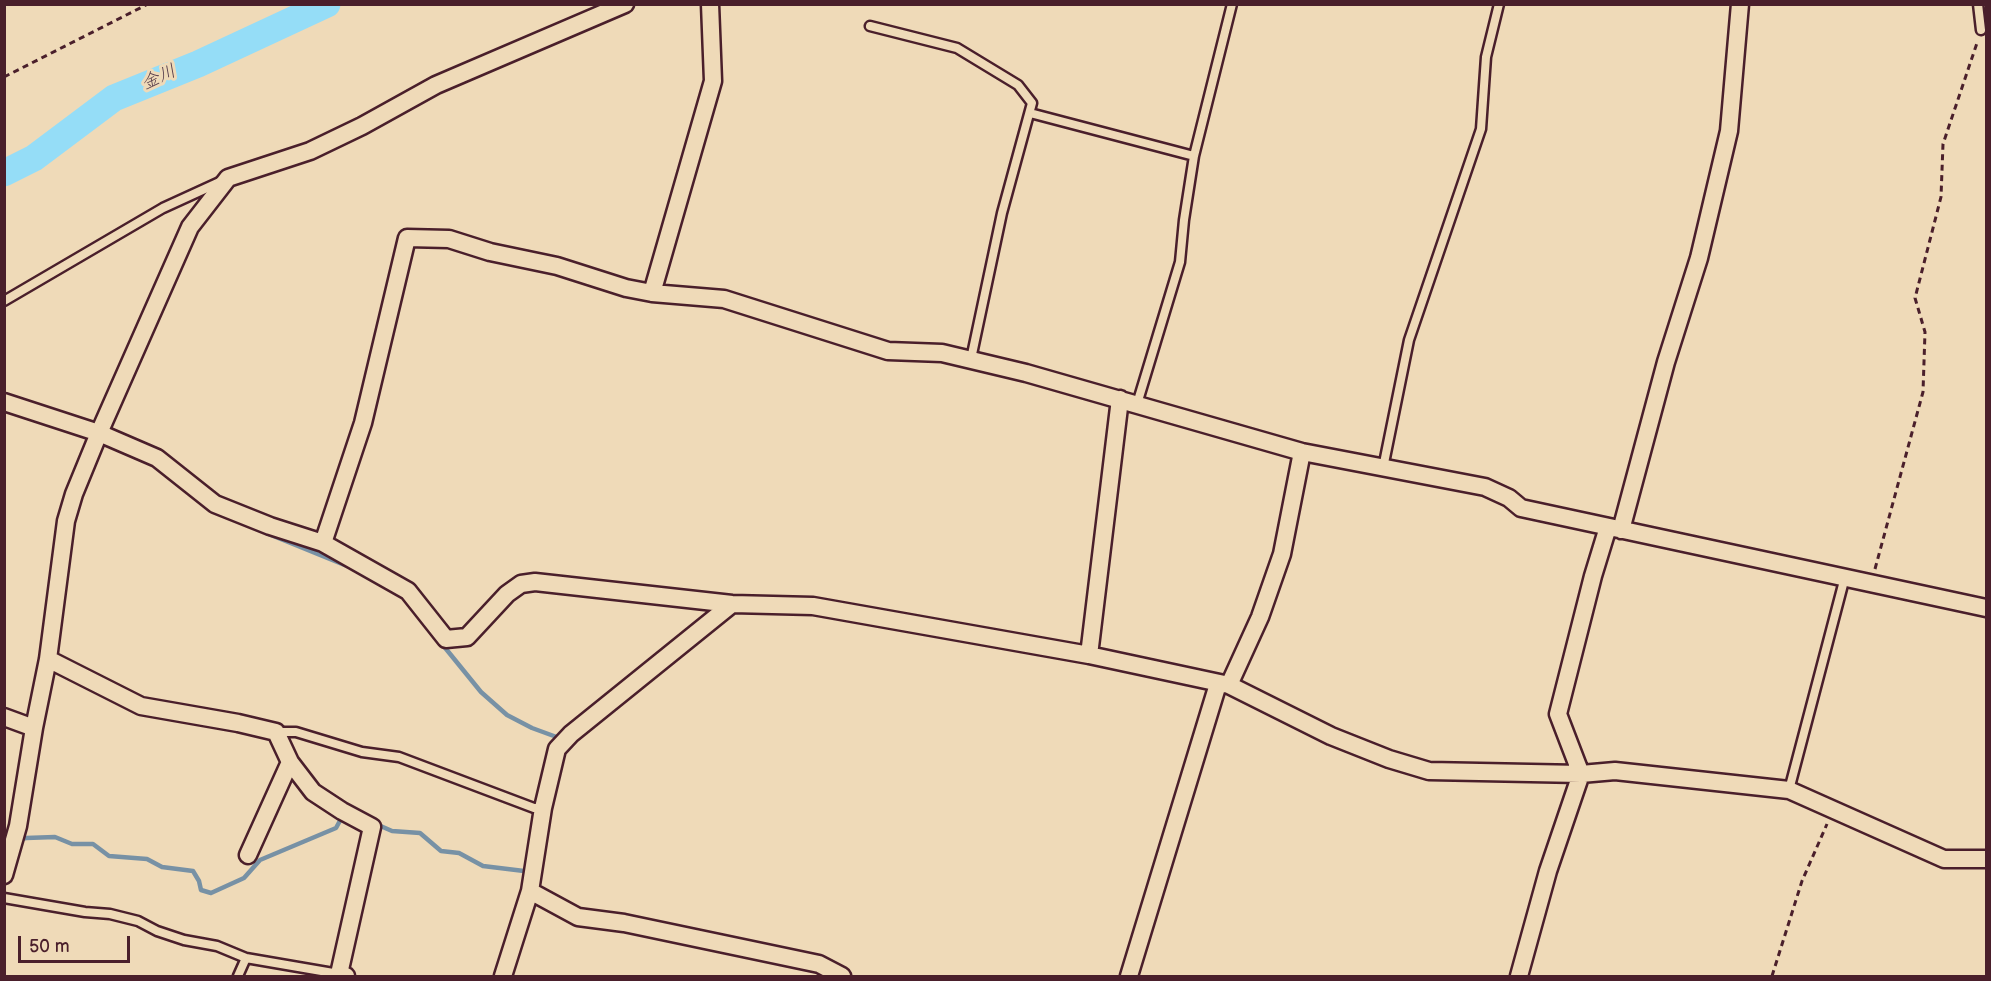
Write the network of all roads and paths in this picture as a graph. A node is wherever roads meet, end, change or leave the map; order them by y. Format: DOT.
graph roads {
  1 [pos="148,4"];
  2 [pos="624,4"];
  3 [pos="710,4"];
  4 [pos="1232,4"];
  5 [pos="1499,4"];
  6 [pos="1740,4"];
  7 [pos="1978,4"];
  8 [pos="870,26"];
  9 [pos="1982,30"];
  10 [pos="4,77"];
  11 [pos="1030,113"];
  12 [pos="1194,156"];
  13 [pos="228,178"];
  14 [pos="652,293"];
  15 [pos="4,301"];
  16 [pos="970,359"];
  17 [pos="1120,399"];
  18 [pos="4,402"];
  19 [pos="1137,404"];
  20 [pos="97,438"];
  21 [pos="1302,452"];
  22 [pos="1383,468"];
  23 [pos="1614,529"];
  24 [pos="323,543"];
  25 [pos="1845,577"];
  26 [pos="1872,583"];
  27 [pos="732,604"];
  28 [pos="1986,608"];
  29 [pos="1089,655"];
  30 [pos="48,659"];
  31 [pos="1224,684"];
  32 [pos="4,717"];
  33 [pos="34,728"];
  34 [pos="276,732"];
  35 [pos="290,762"];
  36 [pos="1581,774"];
  37 [pos="1789,790"];
  38 [pos="543,808"];
  39 [pos="1833,808"];
  40 [pos="248,855"];
  41 [pos="1986,859"];
  42 [pos="4,875"];
  43 [pos="530,891"];
  44 [pos="4,898"];
  45 [pos="246,958"];
  46 [pos="238,976"];
  47 [pos="342,976"];
  48 [pos="503,976"];
  49 [pos="842,976"];
  50 [pos="1129,976"];
  51 [pos="1519,976"];
  52 [pos="1772,976"];
  1 -- 10 [label="path"];
  2 -- 13 [label="street"];
  3 -- 14 [label="street"];
  4 -- 12 [label="lane"];
  5 -- 22 [label="lane"];
  6 -- 23 [label="street"];
  7 -- 9 [label="lane"];
  8 -- 11 [label="lane"];
  9 -- 26 [label="path"];
  11 -- 12 [label="lane"];
  11 -- 16 [label="lane"];
  12 -- 19 [label="lane"];
  13 -- 15 [label="lane"];
  13 -- 20 [label="street"];
  14 -- 16 [label="street"];
  14 -- 24 [label="street"];
  16 -- 17 [label="street"];
  17 -- 19 [label="street"];
  17 -- 29 [label="street"];
  18 -- 20 [label="street"];
  19 -- 21 [label="street"];
  20 -- 24 [label="street"];
  20 -- 30 [label="street"];
  21 -- 22 [label="street"];
  21 -- 31 [label="street"];
  22 -- 23 [label="street"];
  23 -- 25 [label="street"];
  23 -- 36 [label="street"];
  24 -- 27 [label="street"];
  25 -- 26 [label="street"];
  25 -- 37 [label="lane"];
  26 -- 28 [label="street"];
  27 -- 29 [label="street"];
  27 -- 38 [label="street"];
  29 -- 31 [label="street"];
  30 -- 33 [label="street"];
  30 -- 34 [label="street"];
  31 -- 36 [label="street"];
  31 -- 50 [label="street"];
  32 -- 33 [label="street"];
  33 -- 42 [label="street"];
  34 -- 35 [label="street"];
  34 -- 38 [label="lane"];
  35 -- 40 [label="street"];
  35 -- 47 [label="street"];
  36 -- 37 [label="street"];
  36 -- 51 [label="street"];
  37 -- 39 [label="street"];
  38 -- 43 [label="street"];
  39 -- 41 [label="street"];
  39 -- 52 [label="path"];
  43 -- 48 [label="street"];
  43 -- 49 [label="street"];
  44 -- 45 [label="lane"];
  45 -- 46 [label="lane"];
  45 -- 47 [label="lane"];
}
